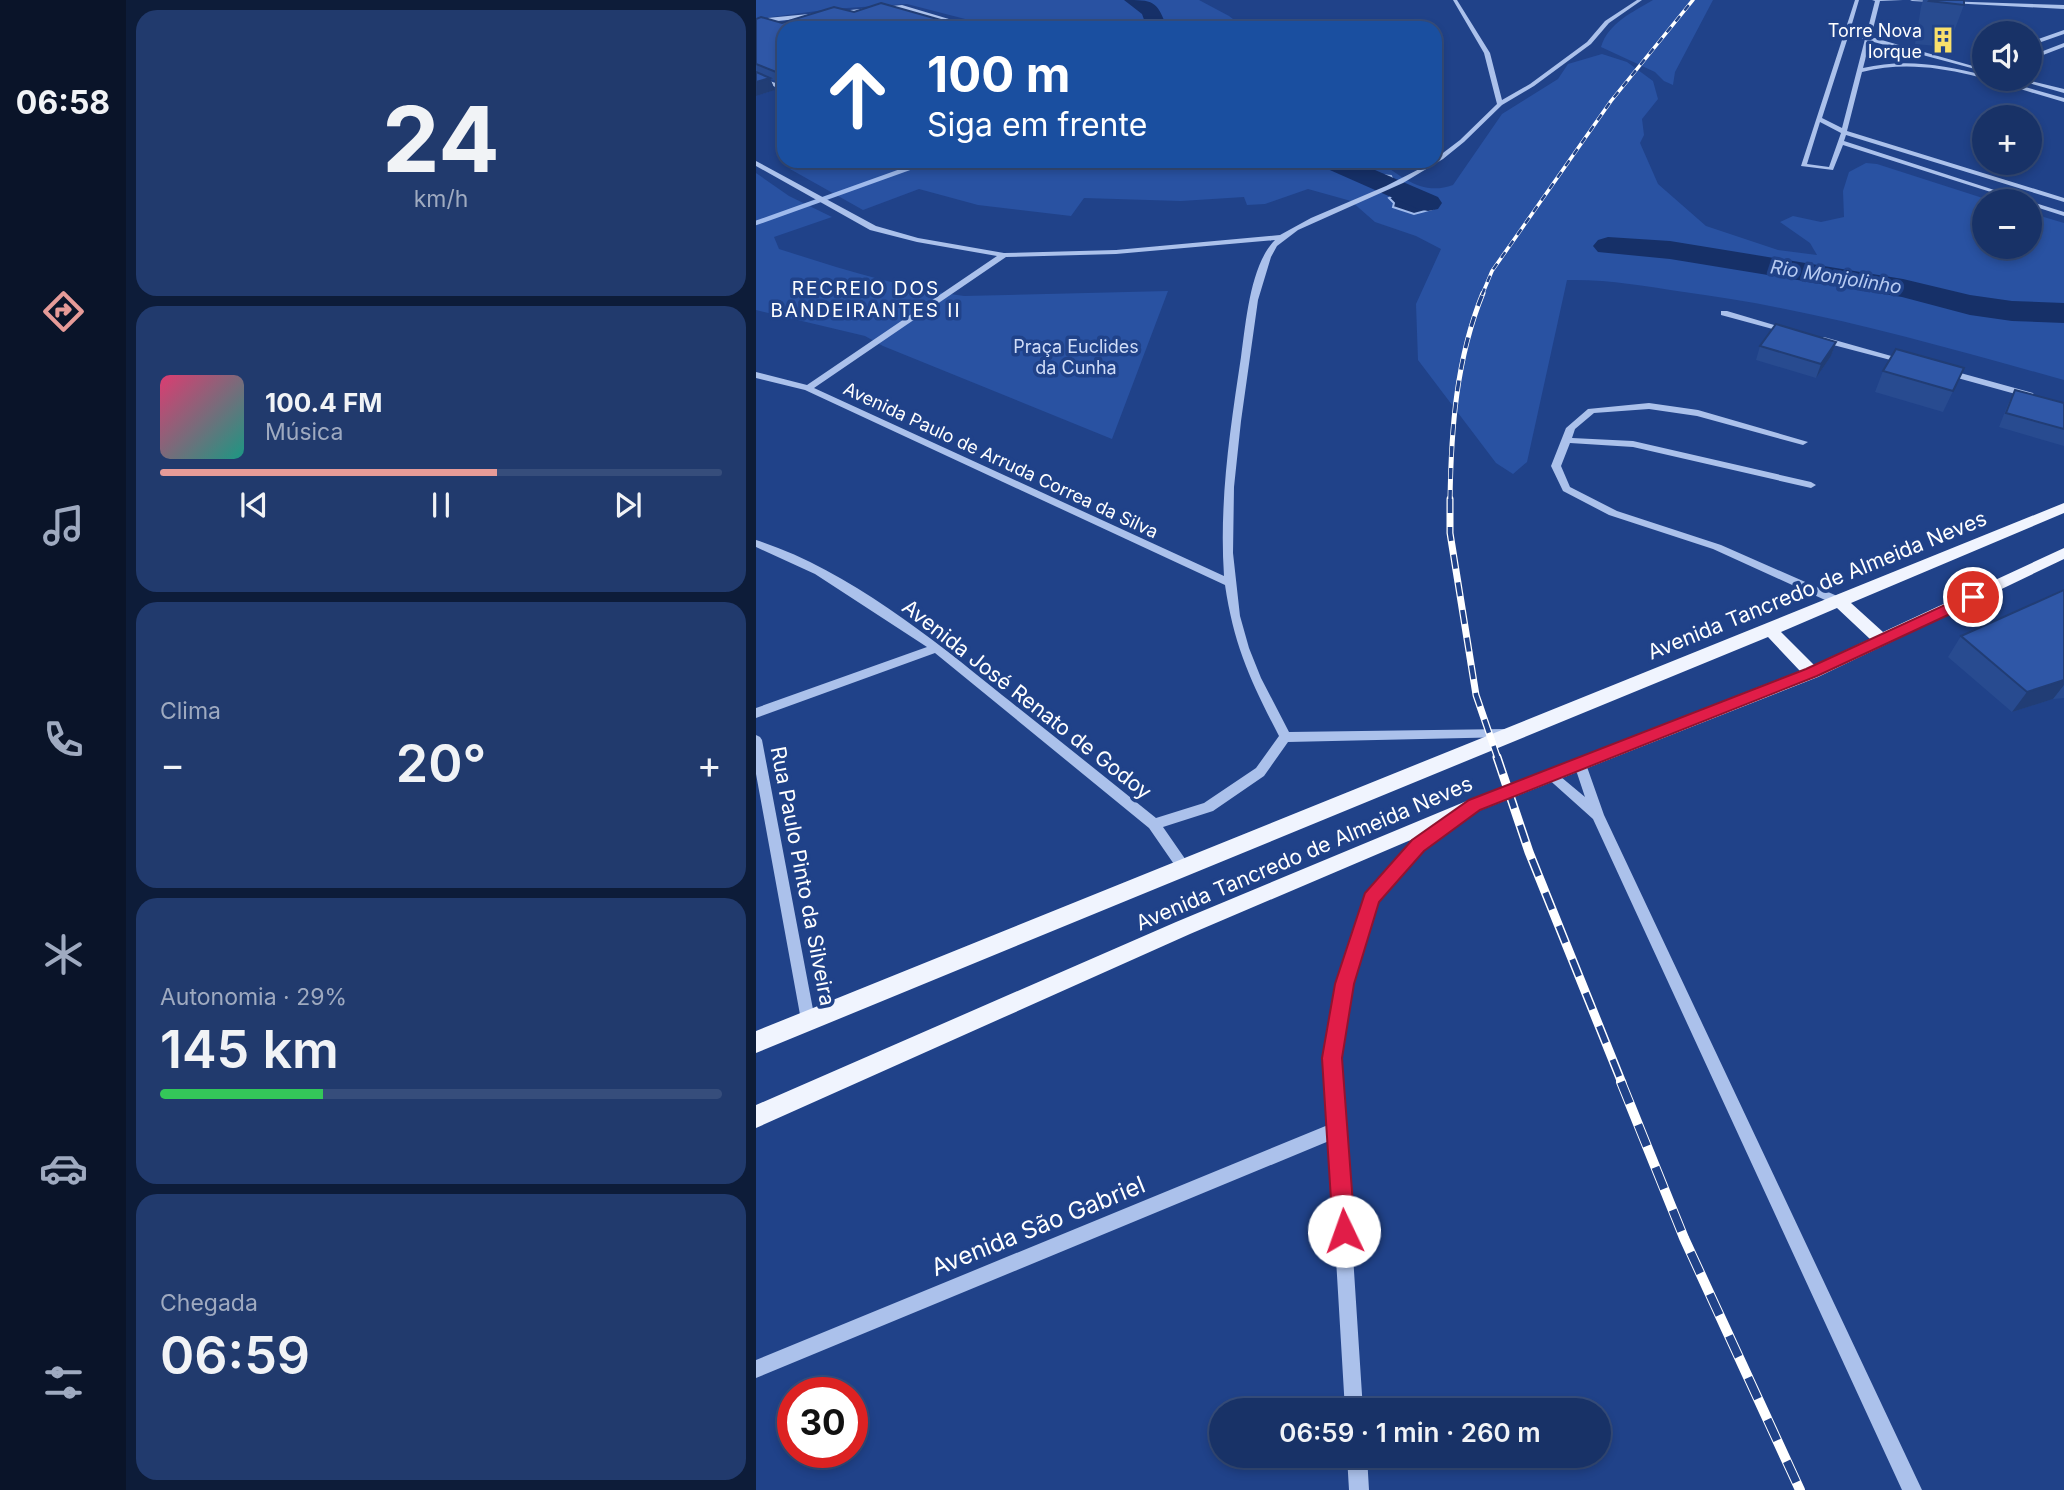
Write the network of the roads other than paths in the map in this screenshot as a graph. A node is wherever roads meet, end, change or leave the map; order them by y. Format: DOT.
graph roads {
  1 [pos="1455,0"];
  2 [pos="1640,0"];
  3 [pos="1857,0"];
  4 [pos="1877,0"];
  5 [pos="1901,0"];
  6 [pos="1912,0"];
  7 [pos="2037,0"];
  8 [pos="2064,1"];
  9 [pos="2064,7"];
  10 [pos="773,18"];
  11 [pos="756,21"];
  12 [pos="781,21"];
  13 [pos="952,21"];
  14 [pos="2064,32"];
  15 [pos="1846,35"];
  16 [pos="1867,38"];
  17 [pos="2042,40"];
  18 [pos="2064,45"];
  19 [pos="1865,46"];
  20 [pos="1893,46"];
  21 [pos="1842,47"];
  22 [pos="2042,53"];
  23 [pos="1840,55"];
  24 [pos="1862,58"];
  25 [pos="1972,65"];
  26 [pos="1969,66"];
  27 [pos="1972,67"];
  28 [pos="1859,71"];
  29 [pos="1954,72"];
  30 [pos="1972,74"];
  31 [pos="1969,75"];
  32 [pos="756,78"];
  33 [pos="2042,85"];
  34 [pos="777,86"];
  35 [pos="2064,91"];
  36 [pos="2064,100"];
  37 [pos="1500,104"];
  38 [pos="1820,120"];
  39 [pos="1844,132"];
  40 [pos="1841,142"];
  41 [pos="1442,156"];
  42 [pos="756,163"];
  43 [pos="1425,168"];
  44 [pos="1401,182"];
  45 [pos="1987,189"];
  46 [pos="2064,200"];
  47 [pos="2042,207"];
  48 [pos="843,212"];
  49 [pos="2064,214"];
  50 [pos="1286,236"];
  51 [pos="1003,255"];
  52 [pos="1724,313"];
  53 [pos="1801,334"];
  54 [pos="1814,337"];
  55 [pos="1915,364"];
  56 [pos="1940,370"];
  57 [pos="756,375"];
  58 [pos="808,388"];
  59 [pos="2040,398"];
  60 [pos="1566,440"];
  61 [pos="1803,442"];
  62 [pos="1811,485"];
  63 [pos="2064,508"];
  64 [pos="756,543"];
  65 [pos="2064,553"];
  66 [pos="1230,583"];
  67 [pos="1840,602"];
  68 [pos="1771,631"];
  69 [pos="1882,641"];
  70 [pos="937,648"];
  71 [pos="1812,673"];
  72 [pos="756,713"];
  73 [pos="1509,734"];
  74 [pos="1285,737"];
  75 [pos="756,740"];
  76 [pos="1580,764"];
  77 [pos="1552,776"];
  78 [pos="1475,805"];
  79 [pos="1598,816"];
  80 [pos="1154,824"];
  81 [pos="1183,866"];
  82 [pos="808,1020"];
  83 [pos="756,1042"];
  84 [pos="756,1117"];
  85 [pos="1338,1129"];
  86 [pos="756,1368"];
  87 [pos="1353,1398"];
  88 [pos="1358,1468"];
  89 [pos="1359,1490"];
  90 [pos="1912,1490"];
  1 -- 37 [label="street"];
  2 -- 37 [label="street"];
  3 -- 15 [label="street"];
  4 -- 5 [label="street"];
  4 -- 16 [label="street"];
  6 -- 9 [label="street"];
  7 -- 8 [label="street"];
  10 -- 11 [label="street"];
  10 -- 12 [label="street"];
  10 -- 13 [label="street"];
  14 -- 17 [label="street"];
  15 -- 16 [label="street"];
  15 -- 21 [label="street"];
  16 -- 19 [label="street"];
  16 -- 20 [label="street"];
  18 -- 22 [label="street"];
  19 -- 20 [label="street"];
  19 -- 21 [label="street"];
  19 -- 24 [label="street"];
  20 -- 26 [label="street"];
  21 -- 23 [label="street"];
  23 -- 24 [label="street"];
  23 -- 38 [label="street"];
  24 -- 28 [label="street"];
  25 -- 26 [label="street"];
  26 -- 27 [label="street"];
  26 -- 29 [label="street"];
  28 -- 29 [label="street"];
  28 -- 39 [label="street"];
  29 -- 31 [label="street"];
  30 -- 31 [label="street"];
  31 -- 36 [label="street"];
  32 -- 34 [label="street"];
  33 -- 35 [label="street"];
  37 -- 41 [label="street"];
  38 -- 39 [label="street"];
  38 -- 40 [label="street"];
  39 -- 40 [label="street"];
  39 -- 46 [label="street"];
  40 -- 45 [label="street"];
  42 -- 48 [label="street"];
  43 -- 44 [label="street"];
  44 -- 50 [label="street"];
  47 -- 49 [label="street"];
  48 -- 51 [label="street"];
  50 -- 51 [label="street"];
  50 -- 66 [label="street"];
  51 -- 58 [label="street"];
  52 -- 53 [label="street"];
  54 -- 55 [label="street"];
  56 -- 59 [label="street"];
  57 -- 58 [label="street, Avenida Paulo de Arruda Correa da Silva"];
  58 -- 66 [label="street, Avenida Paulo de Arruda Correa da Silva"];
  60 -- 61 [label="street"];
  60 -- 62 [label="street"];
  60 -- 67 [label="street"];
  63 -- 67 [label="main road, Avenida Tancredo de Almeida Neves"];
  64 -- 70 [label="street, Avenida José Renato de Godoy"];
  65 -- 69 [label="main road, Avenida Tancredo de Almeida Neves"];
  66 -- 74 [label="street"];
  67 -- 68 [label="main road, Avenida Tancredo de Almeida Neves"];
  67 -- 69 [label="main road"];
  68 -- 71 [label="main road"];
  68 -- 73 [label="main road, Avenida Tancredo de Almeida Neves"];
  69 -- 71 [label="main road, Avenida Tancredo de Almeida Neves"];
  70 -- 72 [label="street"];
  70 -- 80 [label="street, Avenida José Renato de Godoy"];
  71 -- 76 [label="main road, Avenida Tancredo de Almeida Neves"];
  73 -- 74 [label="street, Avenida Tancredo de Almeida Neves"];
  73 -- 81 [label="main road, Avenida Tancredo de Almeida Neves"];
  74 -- 80 [label="street"];
  75 -- 82 [label="street, Rua Paulo Pinto da Silveira"];
  76 -- 77 [label="main road, Avenida Tancredo de Almeida Neves"];
  76 -- 79 [label="street"];
  77 -- 78 [label="main road, Avenida Tancredo de Almeida Neves"];
  77 -- 79 [label="street"];
  78 -- 84 [label="main road, Avenida Tancredo de Almeida Neves"];
  78 -- 85 [label="street"];
  79 -- 90 [label="street"];
  80 -- 81 [label="street, Avenida José Renato de Godoy"];
  81 -- 82 [label="main road, Avenida Tancredo de Almeida Neves"];
  82 -- 83 [label="main road, Avenida Tancredo de Almeida Neves"];
  85 -- 86 [label="street, Avenida São Gabriel"];
  85 -- 87 [label="street"];
  88 -- 89 [label="street"];
}
